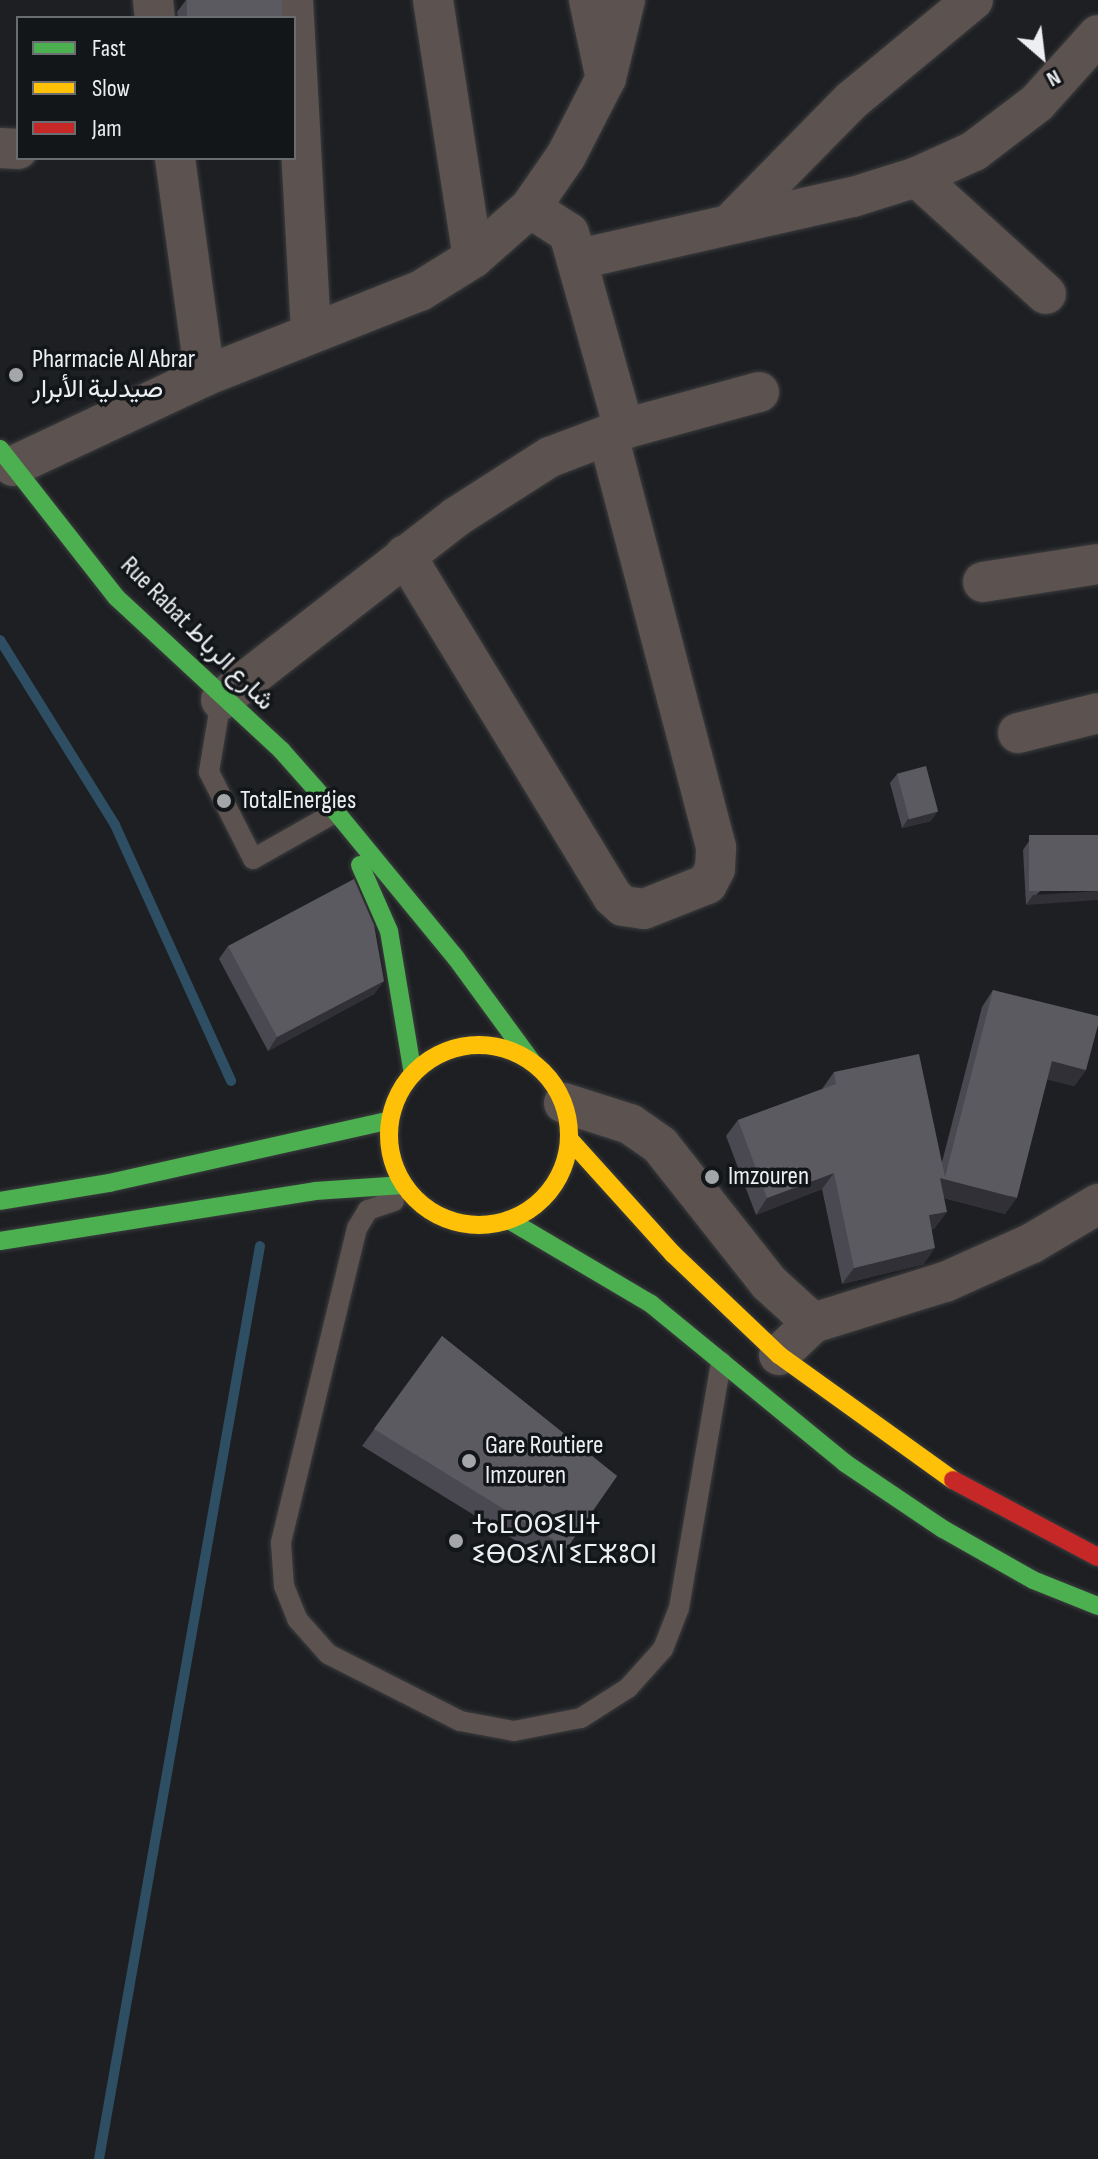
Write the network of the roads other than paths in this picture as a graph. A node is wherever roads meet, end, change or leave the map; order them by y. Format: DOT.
graph roads {
  1 [pos="433,0"];
  2 [pos="589,0"];
  3 [pos="625,0"];
  4 [pos="973,0"];
  5 [pos="1098,35"];
  6 [pos="296,56"];
  7 [pos="606,78"];
  8 [pos="165,160"];
  9 [pos="917,177"];
  10 [pos="530,208"];
  11 [pos="731,223"];
  12 [pos="473,258"];
  13 [pos="579,259"];
  14 [pos="1046,294"];
  15 [pos="311,333"];
  16 [pos="205,376"];
  17 [pos="759,392"];
  18 [pos="616,432"];
  19 [pos="6,458"];
  20 [pos="405,555"];
  21 [pos="1098,564"];
  22 [pos="983,582"];
  23 [pos="221,700"];
  24 [pos="1098,713"];
  25 [pos="1018,733"];
  26 [pos="336,812"];
  27 [pos="532,1062"];
  28 [pos="413,1074"];
  29 [pos="390,1120"];
  30 [pos="567,1121"];
  31 [pos="409,1191"];
  32 [pos="0,1201"];
  33 [pos="1098,1204"];
  34 [pos="509,1220"];
  35 [pos="0,1241"];
  36 [pos="813,1323"];
  37 [pos="779,1355"];
  38 [pos="721,1362"];
  39 [pos="1098,1557"];
  40 [pos="1098,1606"];
  1 -- 12 [label="street"];
  2 -- 7 [label="street"];
  3 -- 7 [label="street"];
  4 -- 11 [label="street"];
  5 -- 9 [label="street"];
  6 -- 15 [label="street"];
  7 -- 10 [label="street"];
  8 -- 16 [label="street"];
  9 -- 11 [label="street"];
  9 -- 14 [label="street"];
  10 -- 12 [label="street"];
  10 -- 13 [label="street"];
  11 -- 13 [label="street"];
  12 -- 15 [label="street"];
  13 -- 18 [label="street"];
  15 -- 16 [label="street"];
  16 -- 19 [label="street"];
  17 -- 18 [label="street"];
  18 -- 20 [label="street"];
  18 -- 20 [label="street"];
  19 -- 23 [label="main road, Rue Rabat شارع الرباط"];
  20 -- 23 [label="street"];
  21 -- 22 [label="street"];
  23 -- 26 [label="main road, Rue Rabat شارع الرباط"];
  23 -- 26 [label="lane"];
  24 -- 25 [label="street"];
  26 -- 27 [label="main road, Rue Rabat شارع الرباط"];
  26 -- 28 [label="main road, Rue Rabat شارع الرباط"];
  27 -- 28 [label="main road"];
  27 -- 30 [label="main road"];
  28 -- 29 [label="main road"];
  29 -- 31 [label="main road"];
  29 -- 32 [label="main road"];
  30 -- 34 [label="main road"];
  30 -- 36 [label="street"];
  30 -- 37 [label="main road"];
  31 -- 34 [label="main road"];
  31 -- 35 [label="main road"];
  31 -- 38 [label="lane"];
  33 -- 36 [label="street"];
  34 -- 38 [label="main road"];
  36 -- 37 [label="street"];
  37 -- 39 [label="main road"];
  38 -- 40 [label="main road"];
}
